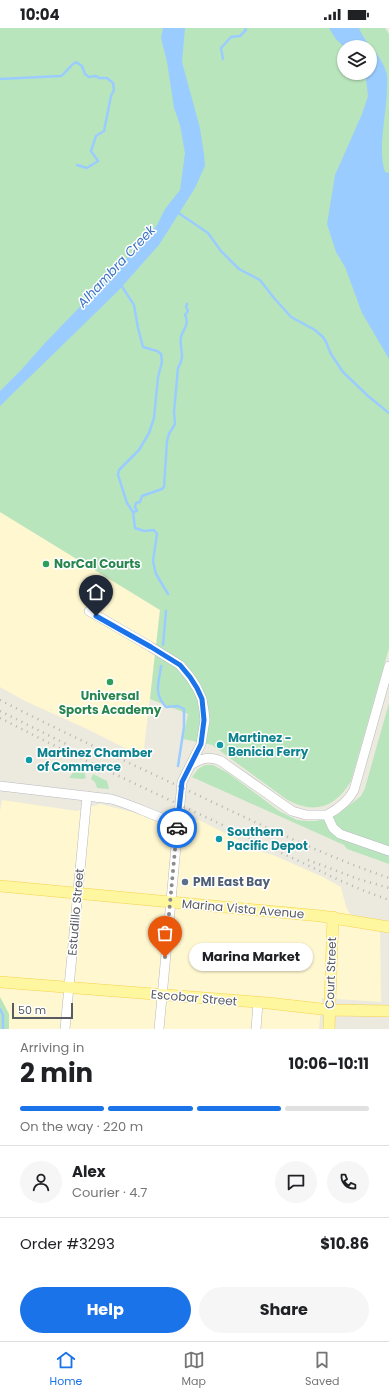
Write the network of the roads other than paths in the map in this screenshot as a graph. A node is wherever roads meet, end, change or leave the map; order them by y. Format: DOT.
graph roads {
  1 [pos="89,611"];
  2 [pos="389,666"];
  3 [pos="192,764"];
  4 [pos="0,786"];
  5 [pos="87,796"];
  6 [pos="326,815"];
  7 [pos="177,823"];
  8 [pos="389,851"];
  9 [pos="0,886"];
  10 [pos="78,894"];
  11 [pos="170,902"];
  12 [pos="333,917"];
  13 [pos="389,927"];
  14 [pos="0,982"];
  15 [pos="69,987"];
  16 [pos="162,995"];
  17 [pos="258,1003"];
  18 [pos="330,1010"];
  19 [pos="389,1011"];
  20 [pos="65,1029"];
  21 [pos="159,1029"];
  22 [pos="256,1029"];
  23 [pos="329,1029"];
  1 -- 3 [label="street"];
  2 -- 6 [label="street"];
  3 -- 6 [label="street"];
  3 -- 7 [label="street"];
  4 -- 5 [label="street"];
  5 -- 7 [label="street"];
  5 -- 10 [label="street, Estudillo Street"];
  6 -- 8 [label="street"];
  7 -- 11 [label="street"];
  9 -- 10 [label="main road, Marina Vista Avenue"];
  10 -- 11 [label="main road, Marina Vista Avenue"];
  10 -- 15 [label="street, Estudillo Street"];
  11 -- 12 [label="main road, Marina Vista Avenue"];
  11 -- 16 [label="street"];
  12 -- 13 [label="main road, Marina Vista Avenue"];
  12 -- 18 [label="main road, Court Street"];
  14 -- 15 [label="main road, Escobar Street"];
  15 -- 16 [label="main road, Escobar Street"];
  15 -- 20 [label="street, Estudillo Street"];
  16 -- 17 [label="main road, Escobar Street"];
  16 -- 21 [label="street"];
  17 -- 18 [label="main road, Escobar Street"];
  17 -- 22 [label="street"];
  18 -- 19 [label="main road, Escobar Street"];
  18 -- 23 [label="main road, Court Street"];
}
